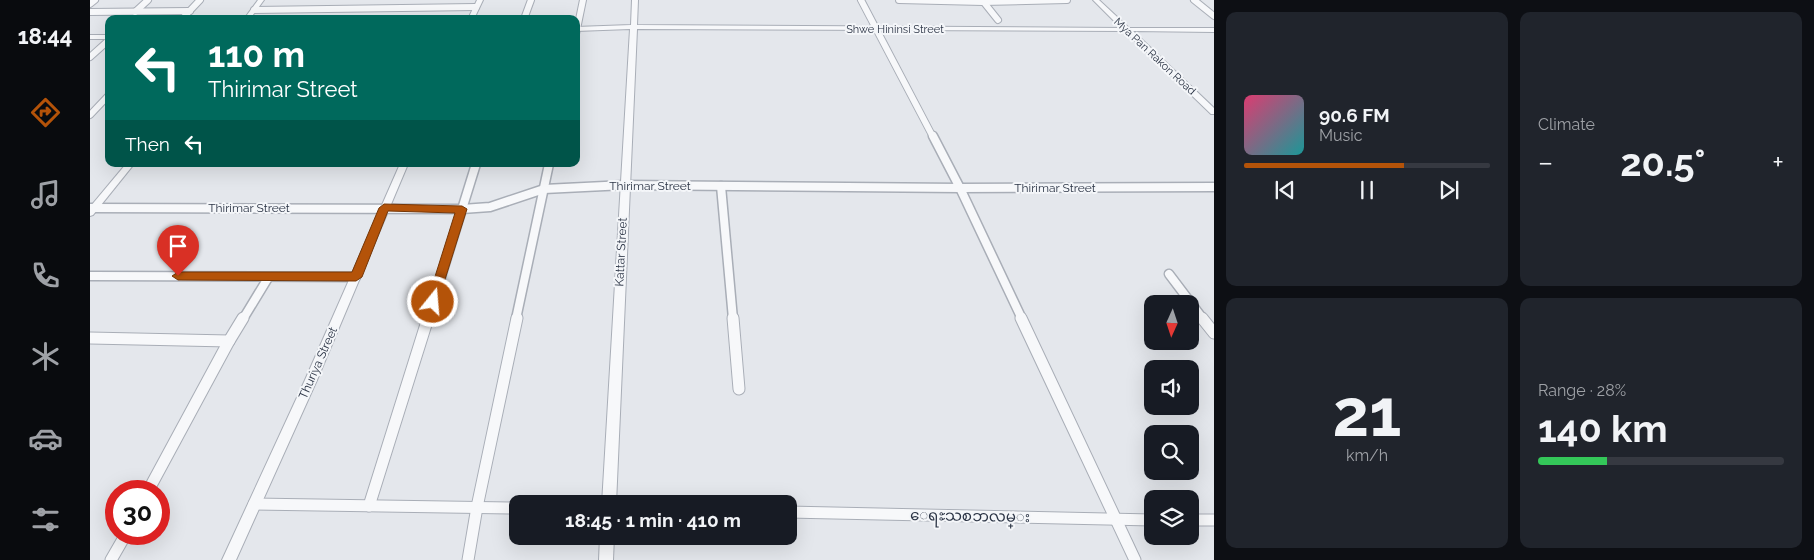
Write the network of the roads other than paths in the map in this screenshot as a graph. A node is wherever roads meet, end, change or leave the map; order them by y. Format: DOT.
graph roads {
  1 [pos="95,0"];
  2 [pos="148,0"];
  3 [pos="200,0"];
  4 [pos="261,0"];
  5 [pos="320,0"];
  6 [pos="382,0"];
  7 [pos="433,0"];
  8 [pos="480,0"];
  9 [pos="530,0"];
  10 [pos="583,0"];
  11 [pos="635,0"];
  12 [pos="861,0"];
  13 [pos="899,0"];
  14 [pos="1067,0"];
  15 [pos="1096,0"];
  16 [pos="1194,0"];
  17 [pos="983,1"];
  18 [pos="90,4"];
  19 [pos="476,7"];
  20 [pos="429,8"];
  21 [pos="375,9"];
  22 [pos="254,10"];
  23 [pos="314,10"];
  24 [pos="190,11"];
  25 [pos="90,12"];
  26 [pos="135,12"];
  27 [pos="186,15"];
  28 [pos="250,15"];
  29 [pos="473,15"];
  30 [pos="525,15"];
  31 [pos="580,16"];
  32 [pos="1214,16"];
  33 [pos="998,20"];
  34 [pos="634,28"];
  35 [pos="875,29"];
  36 [pos="1128,30"];
  37 [pos="1214,30"];
  38 [pos="580,31"];
  39 [pos="90,37"];
  40 [pos="105,38"];
  41 [pos="105,42"];
  42 [pos="90,56"];
  43 [pos="105,99"];
  44 [pos="1214,112"];
  45 [pos="90,114"];
  46 [pos="127,167"];
  47 [pos="403,167"];
  48 [pos="475,167"];
  49 [pos="549,167"];
  50 [pos="625,185"];
  51 [pos="721,186"];
  52 [pos="1214,187"];
  53 [pos="960,188"];
  54 [pos="544,189"];
  55 [pos="384,208"];
  56 [pos="462,209"];
  57 [pos="91,210"];
  58 [pos="1169,274"];
  59 [pos="90,276"];
  60 [pos="356,277"];
  61 [pos="268,278"];
  62 [pos="1214,333"];
  63 [pos="90,338"];
  64 [pos="229,341"];
  65 [pos="739,389"];
  66 [pos="154,480"];
  67 [pos="609,495"];
  68 [pos="254,504"];
  69 [pos="370,506"];
  70 [pos="477,507"];
  71 [pos="509,508"];
  72 [pos="797,512"];
  73 [pos="1116,519"];
  74 [pos="1144,520"];
  75 [pos="1199,520"];
  76 [pos="1214,520"];
  77 [pos="120,545"];
  78 [pos="607,545"];
  79 [pos="112,560"];
  80 [pos="229,560"];
  81 [pos="468,560"];
  82 [pos="606,560"];
  83 [pos="1135,560"];
  1 -- 18 [label="street"];
  2 -- 26 [label="street"];
  3 -- 24 [label="street"];
  4 -- 22 [label="street"];
  5 -- 23 [label="street"];
  6 -- 21 [label="street"];
  7 -- 20 [label="street"];
  8 -- 19 [label="street"];
  9 -- 30 [label="street"];
  10 -- 31 [label="street"];
  11 -- 34 [label="street, Kattar Street"];
  12 -- 35 [label="street"];
  13 -- 17 [label="street"];
  14 -- 17 [label="street"];
  15 -- 36 [label="street, Mya Pan Rakon Road"];
  16 -- 32 [label="street"];
  17 -- 33 [label="street"];
  19 -- 20 [label="street"];
  19 -- 29 [label="street"];
  20 -- 21 [label="street"];
  21 -- 23 [label="street"];
  22 -- 23 [label="street"];
  22 -- 28 [label="street"];
  24 -- 26 [label="street"];
  24 -- 27 [label="street"];
  25 -- 26 [label="street"];
  34 -- 35 [label="street, Shwe Hininsi Street"];
  34 -- 38 [label="street, Shwe Hininsi Street"];
  34 -- 50 [label="street, Kattar Street"];
  35 -- 36 [label="street, Shwe Hininsi Street"];
  35 -- 53 [label="street"];
  36 -- 37 [label="street, Shwe Hininsi Street"];
  36 -- 44 [label="street, Mya Pan Rakon Road"];
  39 -- 40 [label="street"];
  41 -- 42 [label="street"];
  43 -- 45 [label="street"];
  46 -- 57 [label="street"];
  47 -- 55 [label="street, Thuriya Street"];
  48 -- 56 [label="street"];
  49 -- 54 [label="street"];
  50 -- 51 [label="street, Thirimar Street"];
  50 -- 54 [label="street, Thirimar Street"];
  50 -- 67 [label="street, Kattar Street"];
  51 -- 53 [label="street, Thirimar Street"];
  51 -- 65 [label="street"];
  52 -- 53 [label="street, Thirimar Street"];
  53 -- 73 [label="street"];
  54 -- 56 [label="street, Thirimar Street"];
  54 -- 70 [label="street"];
  55 -- 56 [label="street, Thirimar Street"];
  55 -- 57 [label="street, Thirimar Street"];
  55 -- 60 [label="street, Thuriya Street"];
  56 -- 69 [label="street"];
  58 -- 62 [label="street"];
  59 -- 61 [label="street"];
  60 -- 61 [label="street"];
  60 -- 68 [label="street, Thuriya Street"];
  61 -- 64 [label="street"];
  63 -- 64 [label="street"];
  64 -- 66 [label="street"];
  68 -- 69 [label="street"];
  68 -- 80 [label="street, Thuriya Street"];
  69 -- 70 [label="street"];
  70 -- 71 [label="street"];
  70 -- 81 [label="street"];
  72 -- 73 [label="street, ေရႊသစၥာလမ္း"];
  73 -- 74 [label="street, ေရႊသစၥာလမ္း"];
  73 -- 83 [label="street"];
  75 -- 76 [label="street"];
  77 -- 79 [label="street"];
  78 -- 82 [label="street"];
}
